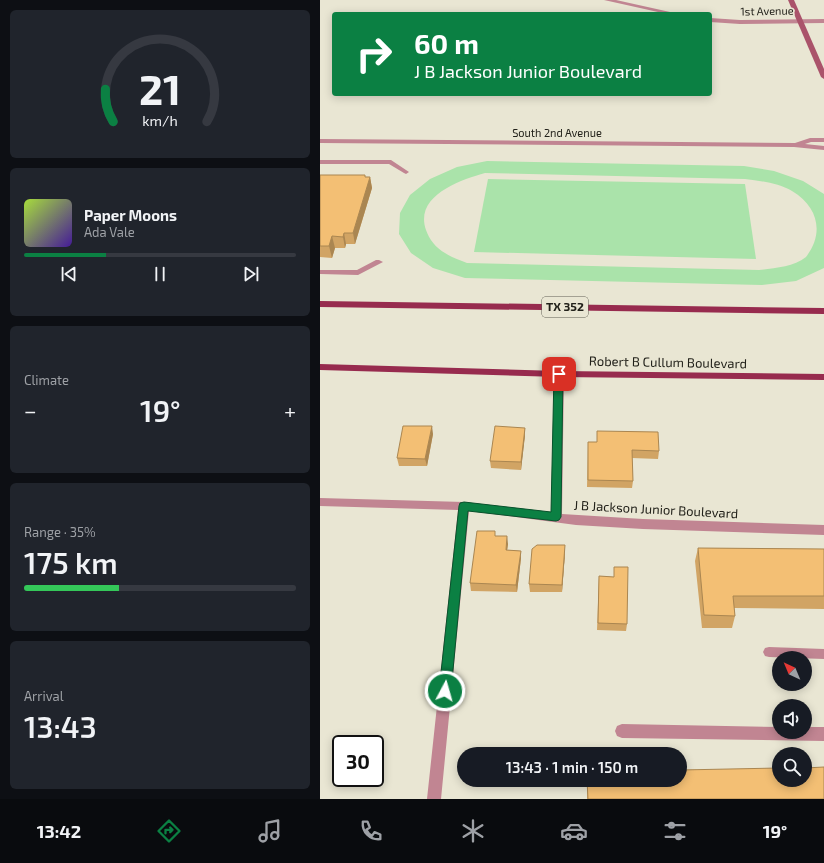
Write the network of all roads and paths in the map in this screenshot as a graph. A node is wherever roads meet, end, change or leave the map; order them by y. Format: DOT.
graph roads {
  1 [pos="607,0"];
  2 [pos="791,0"];
  3 [pos="666,12"];
  4 [pos="712,20"];
  5 [pos="800,21"];
  6 [pos="824,21"];
  7 [pos="824,77"];
  8 [pos="824,140"];
  9 [pos="320,141"];
  10 [pos="794,145"];
  11 [pos="824,148"];
  12 [pos="320,162"];
  13 [pos="406,172"];
  14 [pos="379,262"];
  15 [pos="321,275"];
  16 [pos="320,304"];
  17 [pos="824,308"];
  18 [pos="810,311"];
  19 [pos="824,311"];
  20 [pos="320,367"];
  21 [pos="559,374"];
  22 [pos="824,377"];
  23 [pos="320,502"];
  24 [pos="464,506"];
  25 [pos="556,517"];
  26 [pos="824,530"];
  27 [pos="769,652"];
  28 [pos="824,654"];
  29 [pos="622,732"];
  30 [pos="824,734"];
  31 [pos="434,799"];
  1 -- 3 [label="street"];
  2 -- 5 [label="main road"];
  4 -- 5 [label="street, 1st Avenue"];
  5 -- 6 [label="street, 1st Avenue"];
  5 -- 7 [label="main road"];
  8 -- 10 [label="street, South 2nd Avenue"];
  9 -- 10 [label="street, South 2nd Avenue"];
  10 -- 11 [label="street, South 2nd Avenue"];
  12 -- 13 [label="lane"];
  14 -- 15 [label="lane"];
  16 -- 18 [label="main road, TX 352"];
  17 -- 18 [label="main road"];
  18 -- 19 [label="main road, TX 352"];
  20 -- 21 [label="main road, Robert B Cullum Boulevard"];
  21 -- 22 [label="main road, Robert B Cullum Boulevard"];
  21 -- 25 [label="street"];
  23 -- 24 [label="street, J B Jackson Junior Boulevard"];
  24 -- 25 [label="street, J B Jackson Junior Boulevard"];
  24 -- 31 [label="street"];
  25 -- 26 [label="street, J B Jackson Junior Boulevard"];
  27 -- 28 [label="lane"];
  29 -- 30 [label="street"];
}
